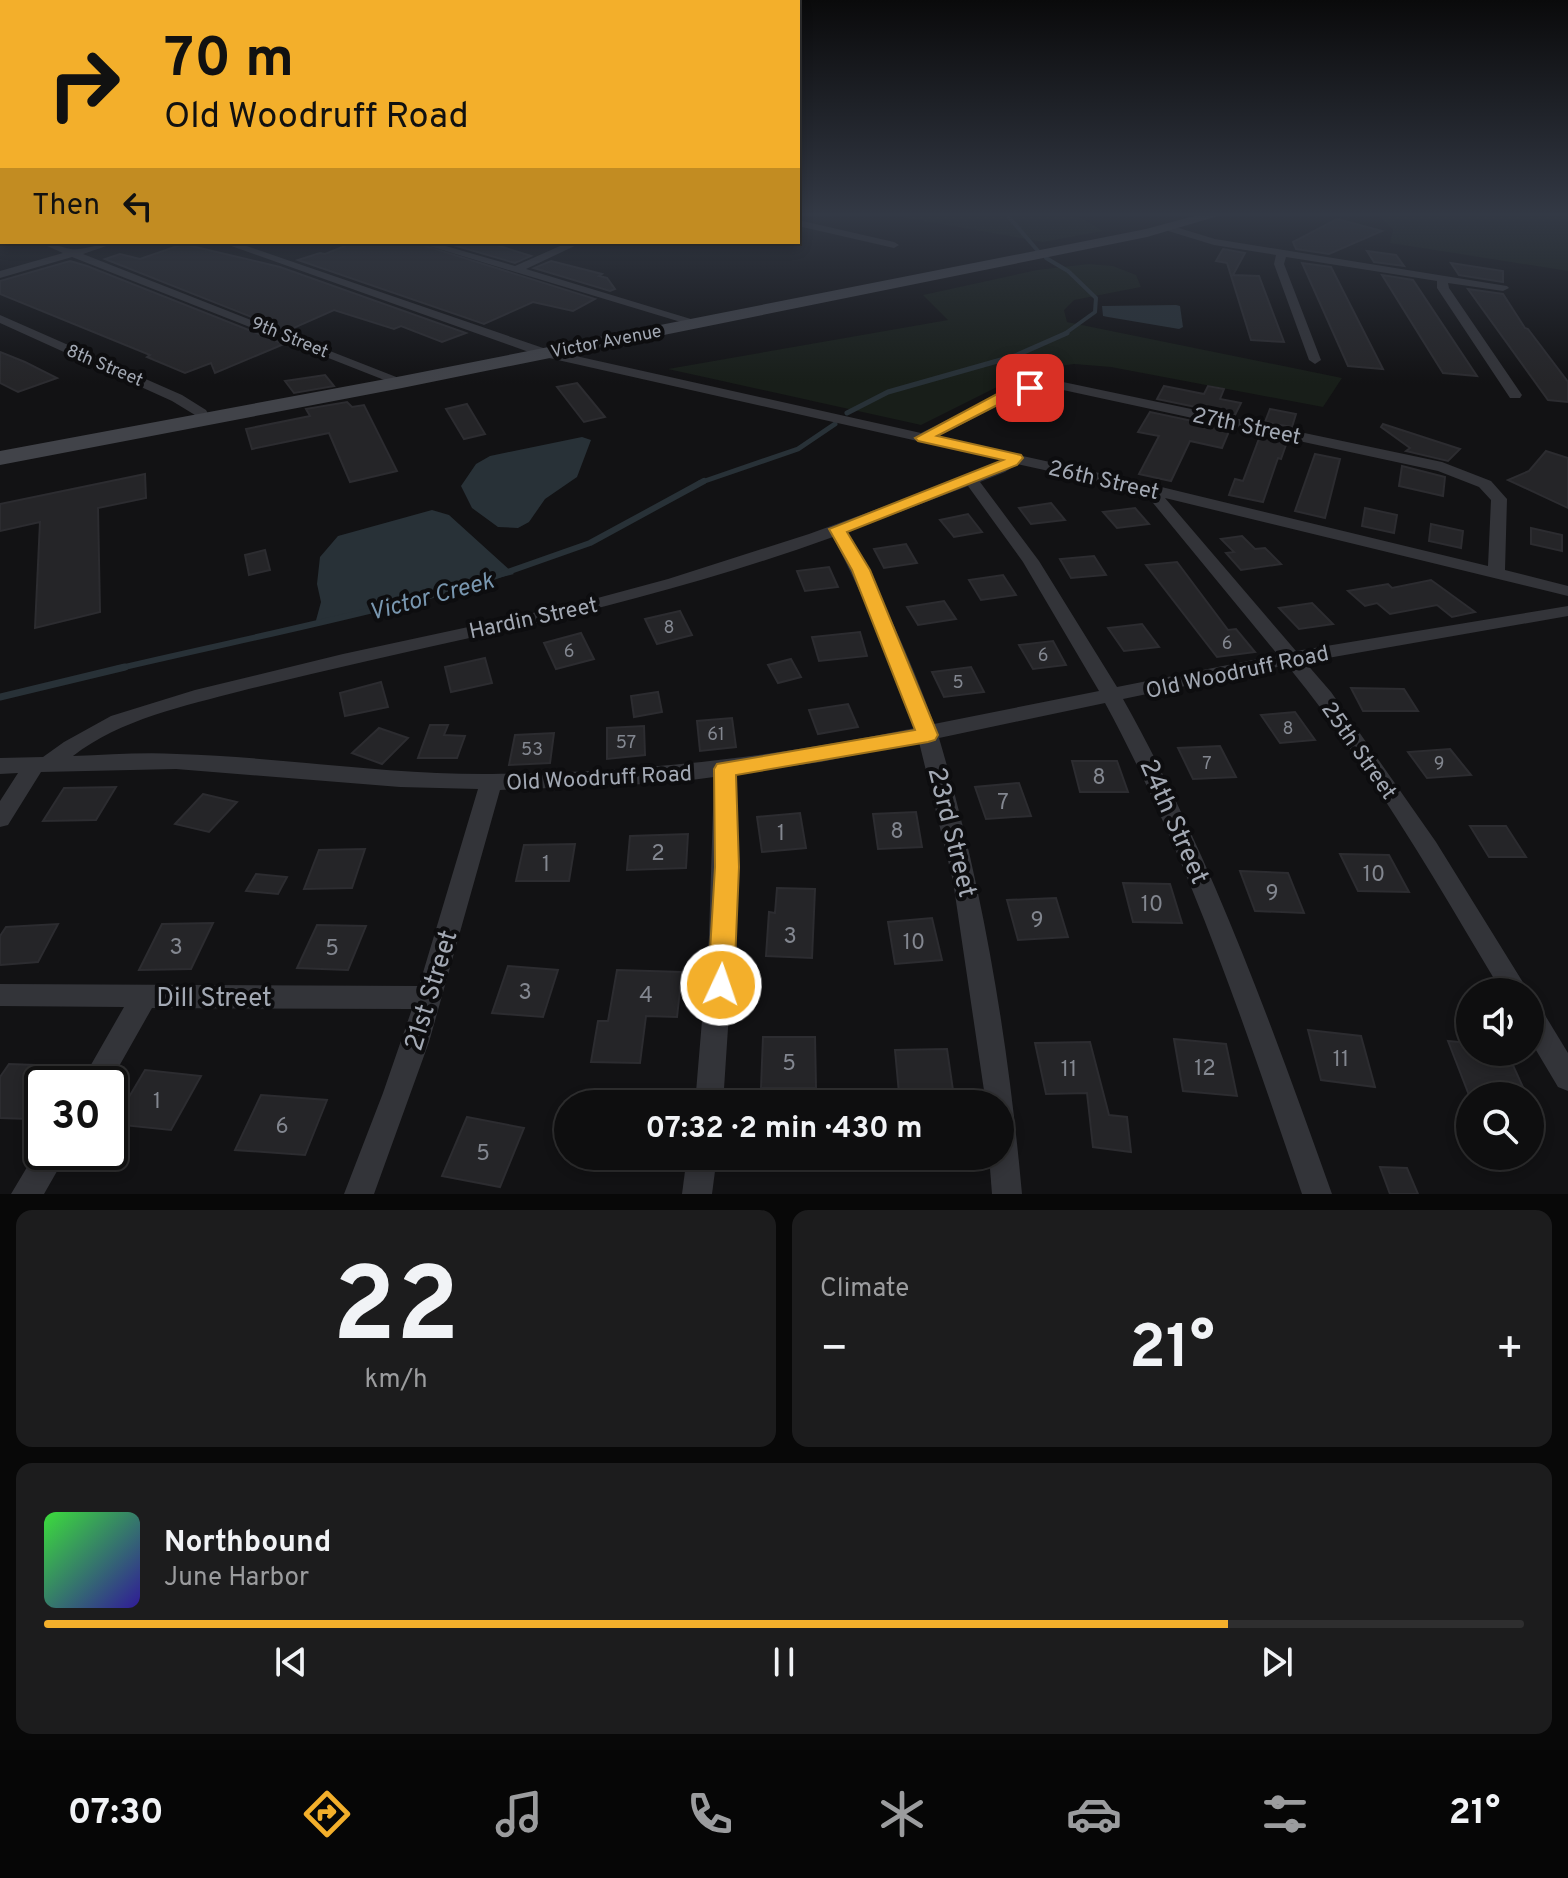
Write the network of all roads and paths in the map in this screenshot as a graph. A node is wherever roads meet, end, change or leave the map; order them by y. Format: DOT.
graph roads {
  1 [pos="119,272"];
  2 [pos="311,272"];
  3 [pos="526,272"];
  4 [pos="952,272"];
  5 [pos="1282,272"];
  6 [pos="1402,272"];
  7 [pos="1442,278"];
  8 [pos="1503,288"];
  9 [pos="0,319"];
  10 [pos="698,323"];
  11 [pos="545,353"];
  12 [pos="1315,360"];
  13 [pos="402,382"];
  14 [pos="1515,395"];
  15 [pos="204,419"];
  16 [pos="923,438"];
  17 [pos="0,458"];
  18 [pos="1015,458"];
  19 [pos="971,480"];
  20 [pos="1149,489"];
  21 [pos="837,529"];
  22 [pos="1496,572"];
  23 [pos="1568,591"];
  24 [pos="1568,611"];
  25 [pos="1292,658"];
  26 [pos="1116,697"];
  27 [pos="928,735"];
  28 [pos="42,764"];
  29 [pos="0,766"];
  30 [pos="725,769"];
  31 [pos="491,782"];
  32 [pos="0,819"];
  33 [pos="1507,978"];
  34 [pos="0,995"];
  35 [pos="144,997"];
  36 [pos="428,998"];
  37 [pos="1544,1038"];
  38 [pos="104,1066"];
  39 [pos="1568,1078"];
  40 [pos="710,1090"];
  41 [pos="998,1090"];
  42 [pos="41,1170"];
  43 [pos="700,1170"];
  44 [pos="1005,1170"];
  45 [pos="26,1194"];
  46 [pos="359,1194"];
  47 [pos="697,1194"];
  48 [pos="1007,1194"];
  49 [pos="1317,1194"];
  1 -- 13 [label="street, 9th Street"];
  2 -- 11 [label="street, 26th Street"];
  3 -- 10 [label="street"];
  4 -- 10 [label="street, Victor Avenue"];
  5 -- 12 [label="street"];
  6 -- 7 [label="street"];
  7 -- 8 [label="street"];
  7 -- 14 [label="street"];
  9 -- 15 [label="street, 8th Street"];
  10 -- 11 [label="street, Victor Avenue"];
  11 -- 13 [label="street, Victor Avenue"];
  11 -- 16 [label="street, 26th Street"];
  13 -- 15 [label="street, Victor Avenue"];
  15 -- 17 [label="street, Victor Avenue"];
  16 -- 18 [label="street, 26th Street"];
  16 -- 22 [label="street, 27th Street"];
  18 -- 19 [label="street, Hardin Street"];
  18 -- 20 [label="street, 26th Street"];
  19 -- 21 [label="street, Hardin Street"];
  19 -- 26 [label="street, 24th Street"];
  20 -- 22 [label="street, 26th Street"];
  20 -- 25 [label="street, 25th Street"];
  21 -- 27 [label="street, 23rd Street"];
  21 -- 28 [label="street, Hardin Street"];
  22 -- 23 [label="street, 26th Street"];
  24 -- 25 [label="street, Old Woodruff Road"];
  25 -- 26 [label="street, Old Woodruff Road"];
  25 -- 33 [label="street, 25th Street"];
  26 -- 27 [label="street, Old Woodruff Road"];
  26 -- 49 [label="street, 24th Street"];
  27 -- 30 [label="street, Old Woodruff Road"];
  27 -- 41 [label="street, 23rd Street"];
  28 -- 29 [label="street, Old Woodruff Road"];
  28 -- 31 [label="street, Old Woodruff Road"];
  28 -- 32 [label="street"];
  30 -- 31 [label="street, Old Woodruff Road"];
  30 -- 40 [label="street"];
  31 -- 36 [label="street, 21st Street"];
  34 -- 35 [label="street, Dill Street"];
  35 -- 36 [label="street, Dill Street"];
  35 -- 38 [label="street"];
  36 -- 46 [label="street, 21st Street"];
  37 -- 39 [label="street"];
  42 -- 45 [label="street"];
  43 -- 47 [label="street"];
  44 -- 48 [label="street, 23rd Street"];
}
